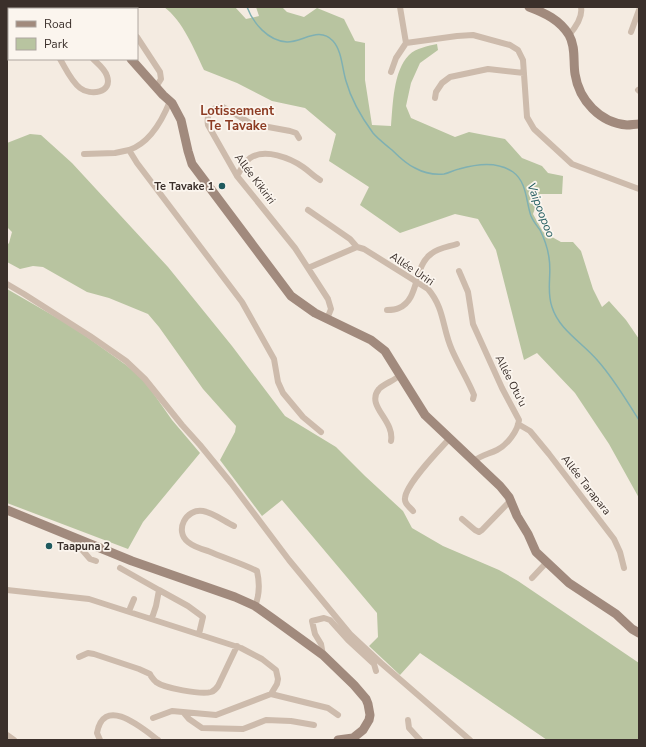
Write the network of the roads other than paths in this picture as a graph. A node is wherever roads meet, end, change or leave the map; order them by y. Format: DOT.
graph roads {
  1 [pos="400,7"];
  2 [pos="529,7"];
  3 [pos="581,7"];
  4 [pos="639,10"];
  5 [pos="631,32"];
  6 [pos="569,35"];
  7 [pos="138,39"];
  8 [pos="406,42"];
  9 [pos="61,60"];
  10 [pos="94,60"];
  11 [pos="133,60"];
  12 [pos="391,72"];
  13 [pos="524,73"];
  14 [pos="156,87"];
  15 [pos="435,98"];
  16 [pos="170,101"];
  17 [pos="639,124"];
  18 [pos="300,138"];
  19 [pos="129,150"];
  20 [pos="84,154"];
  21 [pos="237,176"];
  22 [pos="320,180"];
  23 [pos="639,189"];
  24 [pos="308,210"];
  25 [pos="457,244"];
  26 [pos="357,247"];
  27 [pos="308,268"];
  28 [pos="460,272"];
  29 [pos="416,282"];
  30 [pos="7,284"];
  31 [pos="387,310"];
  32 [pos="327,319"];
  33 [pos="400,375"];
  34 [pos="473,399"];
  35 [pos="518,424"];
  36 [pos="321,432"];
  37 [pos="450,438"];
  38 [pos="391,441"];
  39 [pos="474,461"];
  40 [pos="510,501"];
  41 [pos="7,510"];
  42 [pos="413,510"];
  43 [pos="462,519"];
  44 [pos="234,526"];
  45 [pos="70,536"];
  46 [pos="96,561"];
  47 [pos="546,563"];
  48 [pos="120,568"];
  49 [pos="624,568"];
  50 [pos="532,578"];
  51 [pos="7,590"];
  52 [pos="160,590"];
  53 [pos="134,599"];
  54 [pos="255,606"];
  55 [pos="129,612"];
  56 [pos="152,618"];
  57 [pos="639,633"];
  58 [pos="199,634"];
  59 [pos="237,646"];
  60 [pos="323,655"];
  61 [pos="79,657"];
  62 [pos="381,663"];
  63 [pos="271,694"];
  64 [pos="184,713"];
  65 [pos="338,715"];
  66 [pos="153,718"];
  67 [pos="408,720"];
  68 [pos="314,725"];
  69 [pos="7,735"];
  70 [pos="353,739"];
  71 [pos="14,740"];
  72 [pos="100,740"];
  73 [pos="158,740"];
  74 [pos="338,740"];
  75 [pos="420,740"];
  76 [pos="470,740"];
  1 -- 8 [label="street"];
  2 -- 6 [label="main road"];
  3 -- 6 [label="street"];
  4 -- 5 [label="street"];
  6 -- 17 [label="main road"];
  7 -- 14 [label="street"];
  8 -- 12 [label="street"];
  8 -- 13 [label="street"];
  9 -- 10 [label="street"];
  11 -- 14 [label="main road"];
  13 -- 15 [label="street"];
  13 -- 23 [label="street"];
  14 -- 16 [label="main road"];
  16 -- 19 [label="street"];
  16 -- 32 [label="main road"];
  18 -- 21 [label="street, Allée Kikiriri"];
  19 -- 20 [label="street"];
  19 -- 36 [label="street"];
  21 -- 22 [label="street"];
  21 -- 27 [label="street, Allée Kikiriri"];
  24 -- 26 [label="street, Allée Uriri"];
  25 -- 29 [label="street"];
  26 -- 27 [label="street"];
  26 -- 29 [label="street, Allée Uriri"];
  27 -- 32 [label="street, Allée Kikiriri"];
  28 -- 35 [label="street, Allée Otu'u"];
  29 -- 31 [label="street"];
  29 -- 34 [label="street, Allée Uriri"];
  30 -- 62 [label="street"];
  32 -- 33 [label="main road"];
  33 -- 37 [label="main road"];
  33 -- 38 [label="street"];
  35 -- 39 [label="street, Allée Otu'u"];
  35 -- 49 [label="street, Allée Tarapara"];
  37 -- 39 [label="main road"];
  37 -- 42 [label="street"];
  39 -- 40 [label="main road"];
  40 -- 43 [label="street"];
  40 -- 47 [label="main road"];
  41 -- 45 [label="main road"];
  44 -- 54 [label="street"];
  45 -- 46 [label="street"];
  45 -- 54 [label="main road"];
  47 -- 50 [label="street"];
  47 -- 57 [label="main road"];
  48 -- 52 [label="street"];
  51 -- 55 [label="street"];
  52 -- 56 [label="street"];
  52 -- 58 [label="street"];
  53 -- 55 [label="street"];
  54 -- 60 [label="main road"];
  55 -- 56 [label="street"];
  56 -- 58 [label="street"];
  58 -- 59 [label="street"];
  59 -- 61 [label="street"];
  59 -- 63 [label="street"];
  60 -- 62 [label="street"];
  60 -- 70 [label="main road"];
  62 -- 76 [label="street"];
  63 -- 64 [label="street"];
  63 -- 65 [label="street"];
  64 -- 66 [label="street"];
  64 -- 68 [label="street"];
  67 -- 75 [label="street"];
  69 -- 71 [label="street"];
  70 -- 74 [label="main road"];
  72 -- 73 [label="street"];
}
